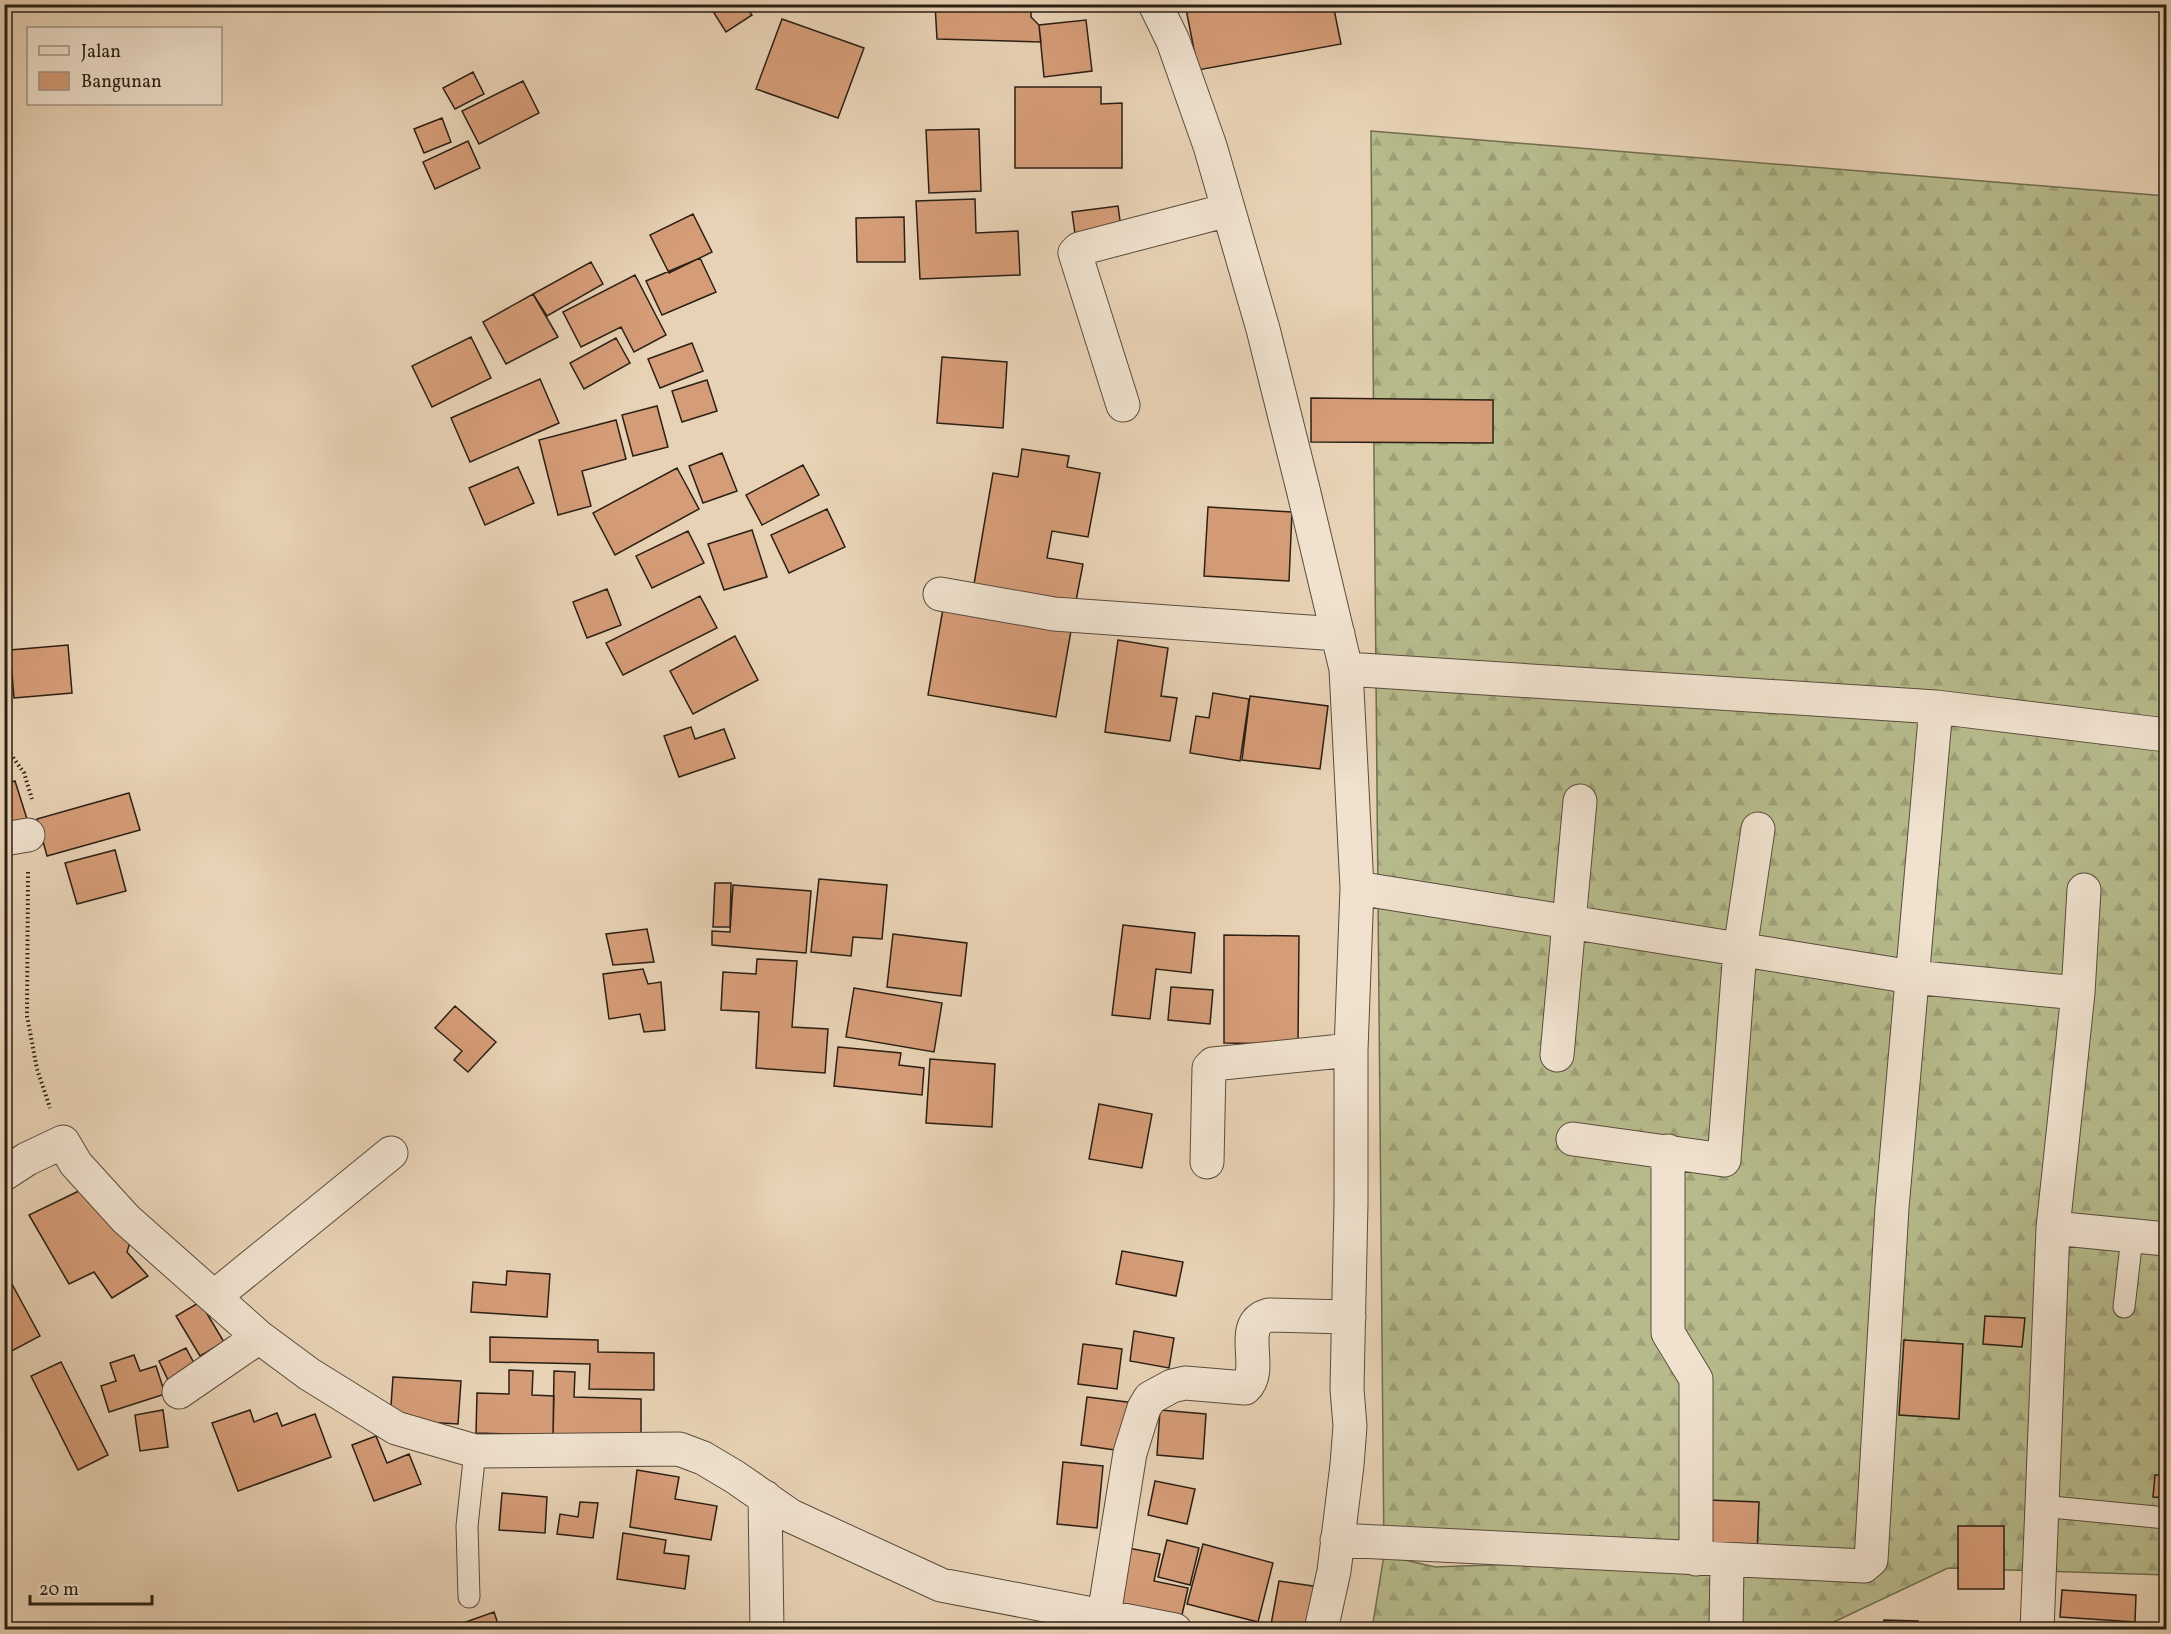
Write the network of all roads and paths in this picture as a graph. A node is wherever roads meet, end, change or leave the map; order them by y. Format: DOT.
graph roads {
  1 [pos="1155,4"];
  2 [pos="1228,210"];
  3 [pos="1123,405"];
  4 [pos="940,594"];
  5 [pos="1338,634"];
  6 [pos="1346,669"];
  7 [pos="1936,707"];
  8 [pos="4,723"];
  9 [pos="2166,735"];
  10 [pos="1580,801"];
  11 [pos="1758,829"];
  12 [pos="16,837"];
  13 [pos="1357,888"];
  14 [pos="2084,890"];
  15 [pos="1569,922"];
  16 [pos="1740,950"];
  17 [pos="1912,977"];
  18 [pos="2078,993"];
  19 [pos="1351,1050"];
  20 [pos="1557,1054"];
  21 [pos="1574,1139"];
  22 [pos="63,1142"];
  23 [pos="1668,1151"];
  24 [pos="391,1153"];
  25 [pos="1207,1162"];
  26 [pos="4,1173"];
  27 [pos="2053,1228"];
  28 [pos="2132,1237"];
  29 [pos="2166,1239"];
  30 [pos="214,1297"];
  31 [pos="2124,1306"];
  32 [pos="1349,1317"];
  33 [pos="259,1337"];
  34 [pos="179,1392"];
  35 [pos="475,1450"];
  36 [pos="765,1497"];
  37 [pos="2041,1506"];
  38 [pos="2166,1518"];
  39 [pos="1337,1540"];
  40 [pos="1712,1560"];
  41 [pos="469,1597"];
  42 [pos="1100,1616"];
  43 [pos="767,1629"];
  44 [pos="1175,1629"];
  45 [pos="1321,1629"];
  46 [pos="1726,1629"];
  47 [pos="2037,1629"];
  1 -- 2 [label="street"];
  2 -- 3 [label="street"];
  2 -- 5 [label="street"];
  4 -- 5 [label="street"];
  5 -- 6 [label="street"];
  6 -- 7 [label="street"];
  6 -- 13 [label="street"];
  7 -- 9 [label="street"];
  7 -- 17 [label="street"];
  8 -- 12 [label="path"];
  10 -- 15 [label="street"];
  11 -- 16 [label="street"];
  12 -- 22 [label="path"];
  13 -- 15 [label="street"];
  13 -- 19 [label="street"];
  14 -- 18 [label="street"];
  15 -- 16 [label="street"];
  15 -- 20 [label="street"];
  16 -- 17 [label="street"];
  16 -- 23 [label="street"];
  17 -- 18 [label="street"];
  17 -- 40 [label="street"];
  18 -- 27 [label="street"];
  19 -- 25 [label="street"];
  19 -- 32 [label="street"];
  21 -- 23 [label="street"];
  22 -- 26 [label="street"];
  22 -- 30 [label="street"];
  23 -- 40 [label="street"];
  24 -- 30 [label="street"];
  27 -- 28 [label="street"];
  27 -- 37 [label="street"];
  28 -- 29 [label="street"];
  28 -- 31 [label="lane"];
  30 -- 33 [label="street"];
  32 -- 39 [label="street"];
  32 -- 42 [label="street"];
  33 -- 34 [label="street"];
  33 -- 35 [label="street"];
  35 -- 36 [label="street"];
  35 -- 41 [label="lane"];
  36 -- 42 [label="street"];
  36 -- 43 [label="street"];
  37 -- 38 [label="lane"];
  37 -- 47 [label="street"];
  39 -- 40 [label="street"];
  39 -- 45 [label="street"];
  40 -- 46 [label="street"];
  42 -- 44 [label="street"];
}
